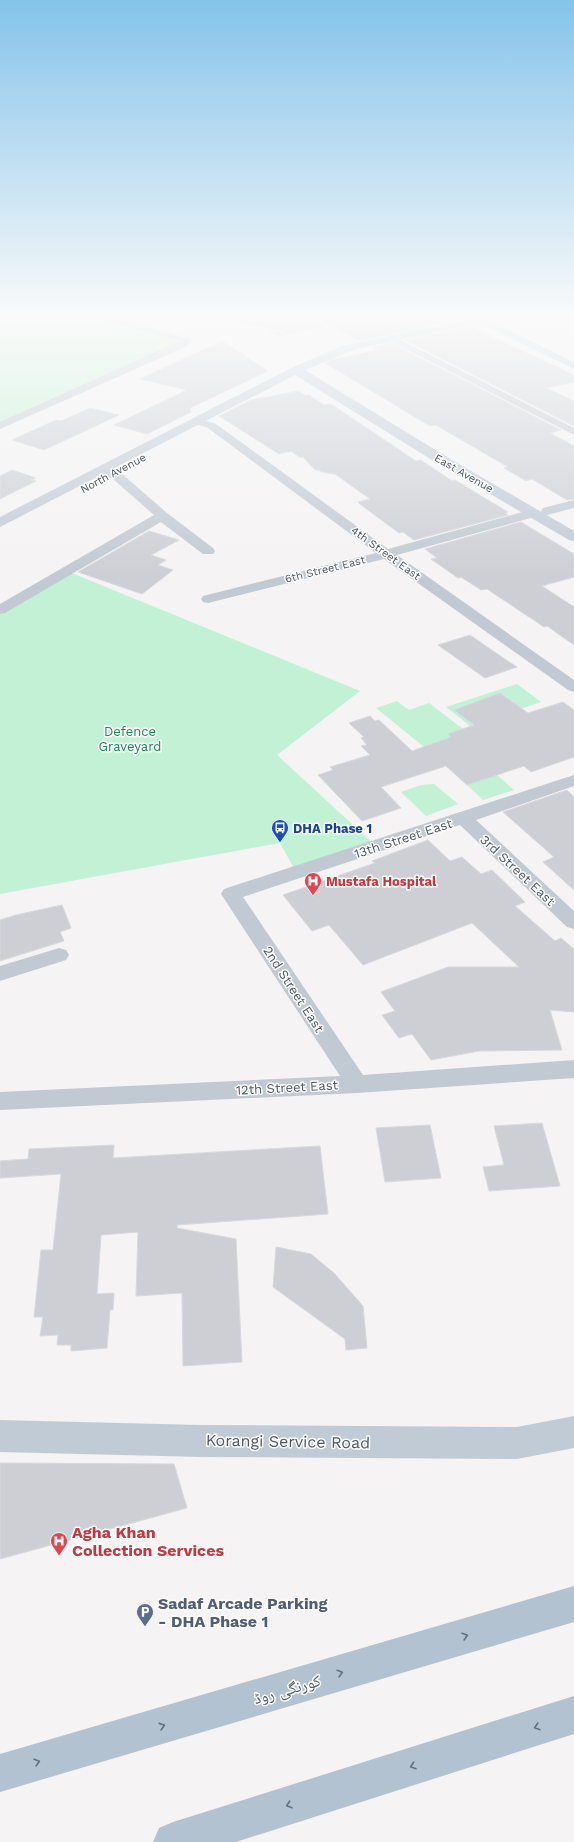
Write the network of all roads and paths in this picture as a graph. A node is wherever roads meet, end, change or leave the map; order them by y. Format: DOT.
graph roads {
  1 [pos="52,403"];
  2 [pos="239,403"];
  3 [pos="353,403"];
  4 [pos="517,403"];
  5 [pos="202,423"];
  6 [pos="0,426"];
  7 [pos="574,432"];
  8 [pos="106,472"];
  9 [pos="574,504"];
  10 [pos="540,512"];
  11 [pos="162,516"];
  12 [pos="0,523"];
  13 [pos="574,527"];
  14 [pos="0,532"];
  15 [pos="574,537"];
  16 [pos="208,551"];
  17 [pos="386,554"];
  18 [pos="208,599"];
  19 [pos="0,610"];
  20 [pos="574,687"];
  21 [pos="574,780"];
  22 [pos="463,818"];
  23 [pos="231,894"];
  24 [pos="574,922"];
  25 [pos="59,955"];
  26 [pos="0,974"];
  27 [pos="574,1069"];
  28 [pos="357,1084"];
  29 [pos="0,1101"];
  30 [pos="574,1432"];
  31 [pos="0,1436"];
  32 [pos="574,1604"];
  33 [pos="574,1715"];
  34 [pos="0,1774"];
  35 [pos="173,1842"];
  1 -- 6 [label="street"];
  2 -- 5 [label="street, North Avenue"];
  3 -- 10 [label="street, East Avenue"];
  4 -- 7 [label="street"];
  5 -- 8 [label="street, North Avenue"];
  5 -- 17 [label="street, 4th Street East"];
  8 -- 11 [label="street"];
  8 -- 12 [label="street, North Avenue"];
  8 -- 14 [label="street, North Avenue"];
  9 -- 10 [label="street, 6th Street East"];
  10 -- 13 [label="street, East Avenue"];
  10 -- 15 [label="street, East Avenue"];
  10 -- 17 [label="street, 6th Street East"];
  11 -- 16 [label="street"];
  11 -- 19 [label="street"];
  17 -- 18 [label="street, 6th Street East"];
  17 -- 20 [label="street, 4th Street East"];
  21 -- 22 [label="street, 13th Street East"];
  22 -- 23 [label="street, 13th Street East"];
  22 -- 24 [label="street, 3rd Street East"];
  23 -- 28 [label="street, 2nd Street East"];
  25 -- 26 [label="street"];
  27 -- 28 [label="street, 12th Street East"];
  28 -- 29 [label="street, 12th Street East"];
  30 -- 31 [label="street, Korangi Service Road"];
  34 -- 32 [label="main road, کورنگی روڈ, one-way"];
  33 -- 35 [label="main road, one-way"];
}
